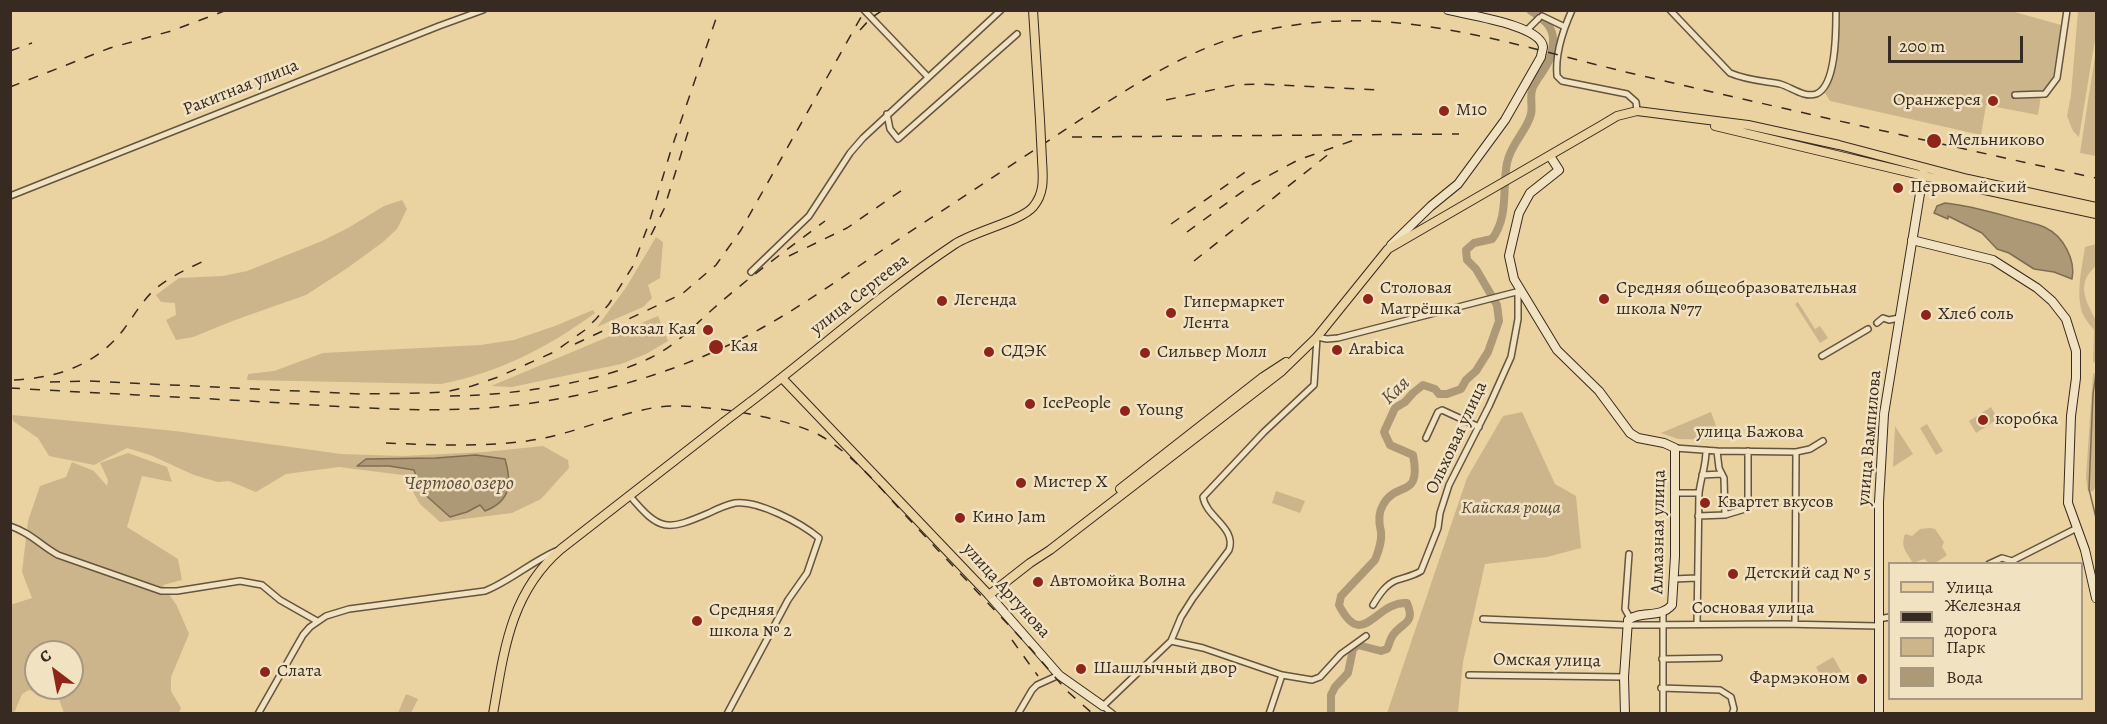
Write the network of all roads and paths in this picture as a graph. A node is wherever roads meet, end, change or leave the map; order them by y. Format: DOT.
graph roads {
  1 [pos="483,10"];
  2 [pos="864,10"];
  3 [pos="1448,10"];
  4 [pos="1572,10"];
  5 [pos="1670,10"];
  6 [pos="1836,10"];
  7 [pos="2067,10"];
  8 [pos="1002,11"];
  9 [pos="1032,12"];
  10 [pos="1474,13"];
  11 [pos="1565,27"];
  12 [pos="1527,30"];
  13 [pos="1017,34"];
  14 [pos="928,77"];
  15 [pos="2015,95"];
  16 [pos="1637,111"];
  17 [pos="887,114"];
  18 [pos="1746,129"];
  19 [pos="1836,145"];
  20 [pos="1832,154"];
  21 [pos="1550,156"];
  22 [pos="1923,171"];
  23 [pos="10,196"];
  24 [pos="1431,206"];
  25 [pos="2097,207"];
  26 [pos="2097,214"];
  27 [pos="1440,218"];
  28 [pos="1912,240"];
  29 [pos="1388,249"];
  30 [pos="751,272"];
  31 [pos="1519,292"];
  32 [pos="1899,318"];
  33 [pos="1877,323"];
  34 [pos="1868,329"];
  35 [pos="1317,337"];
  36 [pos="1822,356"];
  37 [pos="1291,360"];
  38 [pos="782,378"];
  39 [pos="1479,427"];
  40 [pos="1426,438"];
  41 [pos="1823,441"];
  42 [pos="1675,448"];
  43 [pos="1706,450"];
  44 [pos="1717,451"];
  45 [pos="1748,451"];
  46 [pos="1796,452"];
  47 [pos="1722,474"];
  48 [pos="1702,475"];
  49 [pos="1675,493"];
  50 [pos="1699,493"];
  51 [pos="630,496"];
  52 [pos="1725,515"];
  53 [pos="1698,516"];
  54 [pos="10,526"];
  55 [pos="2077,528"];
  56 [pos="561,549"];
  57 [pos="1629,554"];
  58 [pos="1993,562"];
  59 [pos="1029,563"];
  60 [pos="1697,578"];
  61 [pos="1673,579"];
  62 [pos="989,595"];
  63 [pos="2097,598"];
  64 [pos="1373,605"];
  65 [pos="1663,613"];
  66 [pos="1888,617"];
  67 [pos="1483,619"];
  68 [pos="317,621"];
  69 [pos="1628,622"];
  70 [pos="1878,623"];
  71 [pos="1662,624"];
  72 [pos="1697,624"];
  73 [pos="1795,624"];
  74 [pos="1366,636"];
  75 [pos="1171,641"];
  76 [pos="1719,658"];
  77 [pos="1662,659"];
  78 [pos="1059,675"];
  79 [pos="1282,675"];
  80 [pos="1469,675"];
  81 [pos="1624,677"];
  82 [pos="1661,688"];
  83 [pos="1103,706"];
  84 [pos="258,714"];
  85 [pos="493,714"];
  86 [pos="727,714"];
  87 [pos="1018,714"];
  88 [pos="1113,714"];
  89 [pos="1270,714"];
  90 [pos="1625,714"];
  91 [pos="1663,714"];
  92 [pos="1732,714"];
  93 [pos="1879,714"];
  1 -- 23 [label="street, Ракитная улица"];
  2 -- 14 [label="street"];
  3 -- 10 [label="street"];
  4 -- 11 [label="street"];
  5 -- 6 [label="street"];
  7 -- 15 [label="street"];
  8 -- 14 [label="street"];
  9 -- 38 [label="main road, улица Сергеева, bridge"];
  10 -- 12 [label="street"];
  11 -- 12 [label="street"];
  11 -- 16 [label="street"];
  12 -- 24 [label="street"];
  13 -- 17 [label="street"];
  14 -- 17 [label="street"];
  16 -- 18 [label="main road"];
  16 -- 21 [label="main road"];
  17 -- 30 [label="street"];
  18 -- 19 [label="main road"];
  18 -- 20 [label="main road"];
  19 -- 20 [label="main road"];
  19 -- 22 [label="main road"];
  20 -- 22 [label="main road"];
  21 -- 27 [label="main road"];
  21 -- 31 [label="street"];
  22 -- 25 [label="main road"];
  22 -- 26 [label="main road"];
  22 -- 28 [label="street, улица Вампилова"];
  24 -- 27 [label="street"];
  24 -- 29 [label="street"];
  27 -- 29 [label="main road"];
  28 -- 32 [label="street, улица Вампилова"];
  28 -- 55 [label="street"];
  29 -- 35 [label="main road"];
  31 -- 35 [label="street"];
  31 -- 39 [label="street, Ольховая улица"];
  31 -- 42 [label="street"];
  32 -- 33 [label="street"];
  32 -- 70 [label="street, улица Вампилова"];
  34 -- 36 [label="street"];
  35 -- 37 [label="main road"];
  35 -- 75 [label="street"];
  37 -- 59 [label="main road"];
  37 -- 59 [label="main road"];
  38 -- 51 [label="main road, улица Сергеева, bridge"];
  38 -- 62 [label="main road, улица Аргунова"];
  39 -- 40 [label="street"];
  39 -- 64 [label="street, Ольховая улица"];
  41 -- 46 [label="street, улица Бажова"];
  42 -- 43 [label="street, улица Бажова"];
  42 -- 49 [label="street, Алмазная улица"];
  43 -- 44 [label="street, улица Бажова"];
  43 -- 48 [label="street"];
  44 -- 45 [label="street, улица Бажова"];
  44 -- 47 [label="street"];
  45 -- 46 [label="street, улица Бажова"];
  45 -- 52 [label="street"];
  46 -- 73 [label="street"];
  47 -- 48 [label="street"];
  47 -- 52 [label="street"];
  48 -- 50 [label="street"];
  49 -- 50 [label="street"];
  49 -- 61 [label="street, Алмазная улица"];
  50 -- 53 [label="street"];
  51 -- 56 [label="main road, улица Сергеева"];
  51 -- 86 [label="street"];
  52 -- 53 [label="street"];
  53 -- 60 [label="street"];
  54 -- 68 [label="street"];
  55 -- 58 [label="street"];
  55 -- 63 [label="street"];
  56 -- 68 [label="street"];
  56 -- 85 [label="main road, улица Сергеева"];
  57 -- 69 [label="street"];
  59 -- 62 [label="main road"];
  60 -- 61 [label="street"];
  60 -- 72 [label="street"];
  61 -- 65 [label="street, Алмазная улица"];
  62 -- 78 [label="street, улица Аргунова"];
  65 -- 69 [label="street, Алмазная улица"];
  65 -- 71 [label="street, Алмазная улица"];
  66 -- 70 [label="street, Сосновая улица"];
  67 -- 69 [label="street, Сосновая улица"];
  68 -- 84 [label="street"];
  69 -- 71 [label="street, Сосновая улица"];
  69 -- 81 [label="street"];
  70 -- 73 [label="street, Сосновая улица"];
  70 -- 93 [label="street, улица Вампилова"];
  71 -- 72 [label="street, Сосновая улица"];
  71 -- 77 [label="street, Алмазная улица"];
  72 -- 73 [label="street, Сосновая улица"];
  74 -- 79 [label="street"];
  75 -- 79 [label="street"];
  75 -- 83 [label="street"];
  76 -- 77 [label="street"];
  77 -- 82 [label="street, Алмазная улица"];
  78 -- 83 [label="street, улица Аргунова"];
  78 -- 87 [label="street"];
  79 -- 89 [label="street"];
  80 -- 81 [label="street, Омская улица"];
  81 -- 90 [label="street"];
  82 -- 91 [label="street, Алмазная улица"];
  82 -- 92 [label="street"];
  83 -- 88 [label="street, улица Аргунова"];
}
